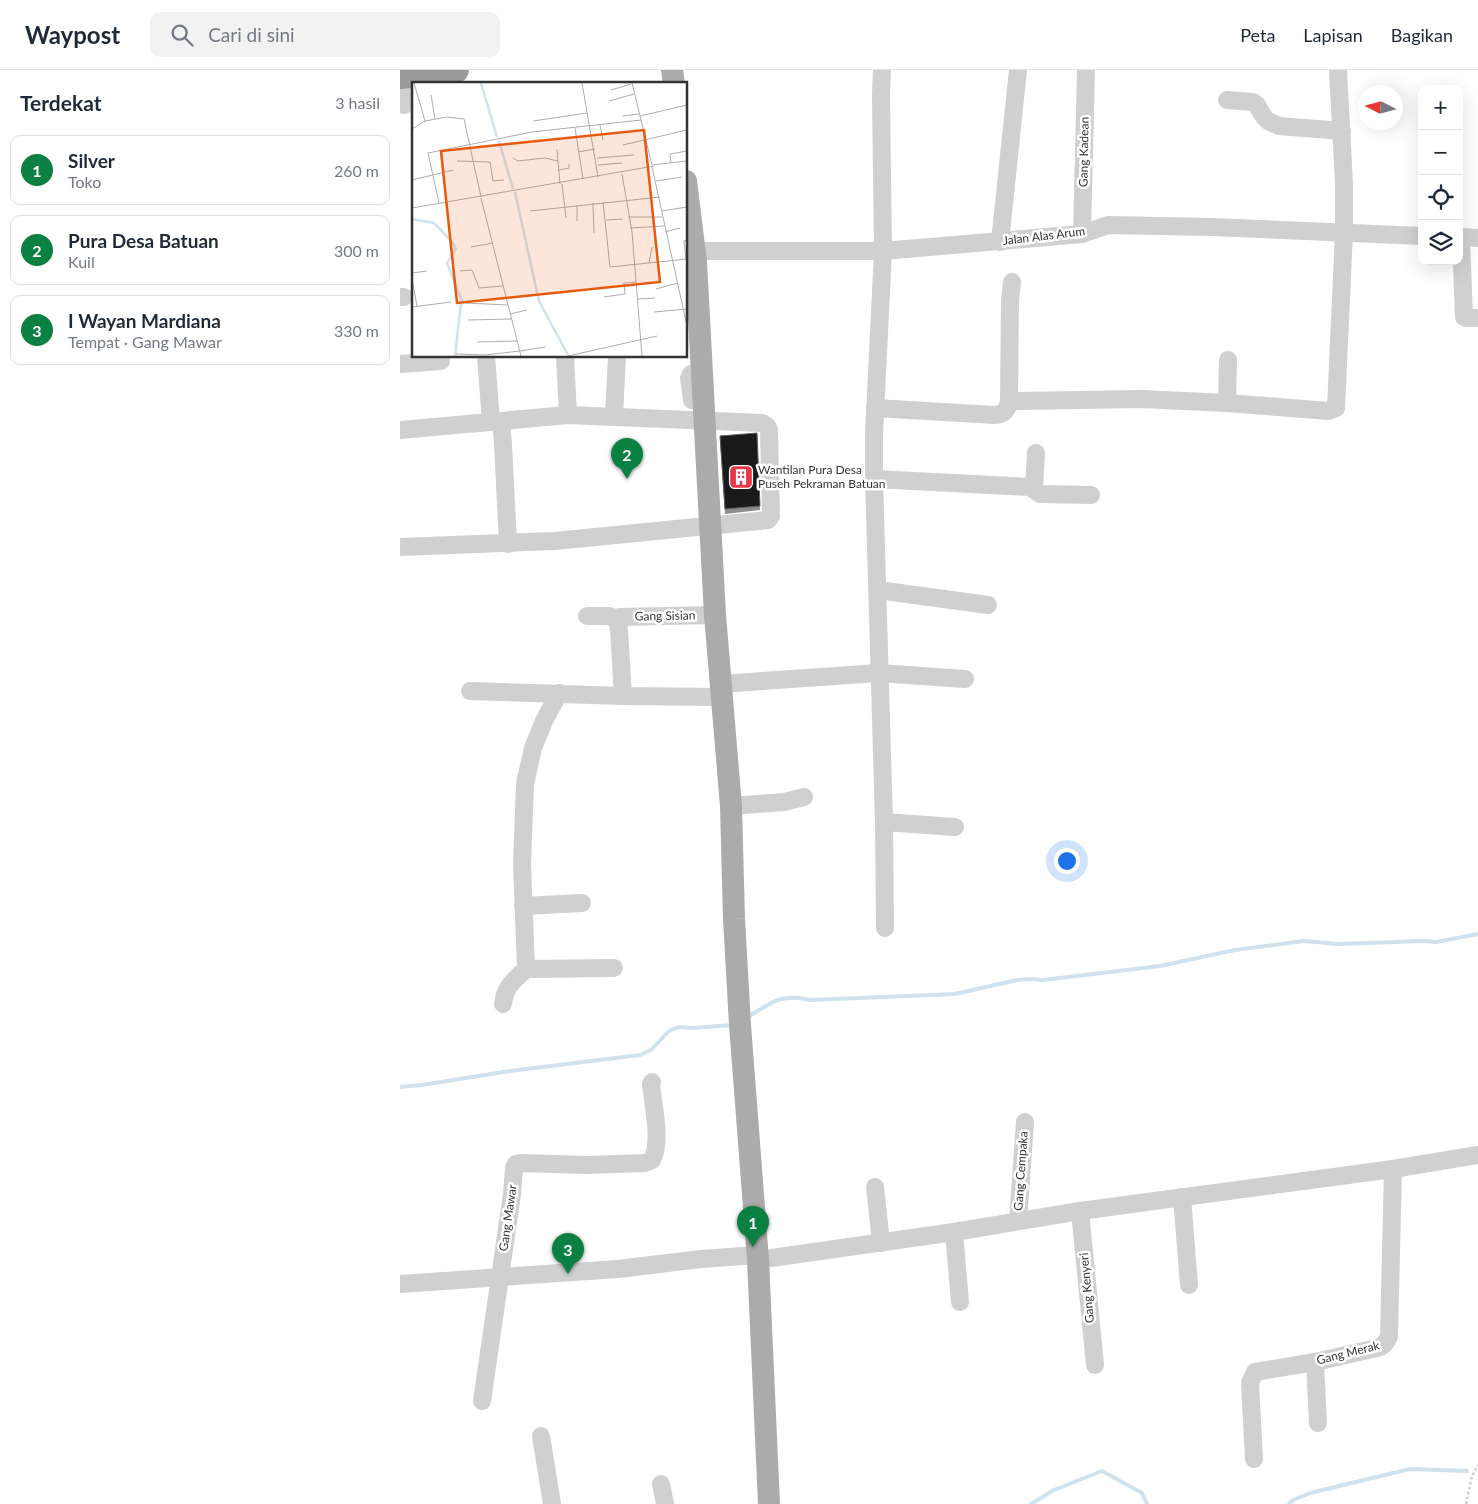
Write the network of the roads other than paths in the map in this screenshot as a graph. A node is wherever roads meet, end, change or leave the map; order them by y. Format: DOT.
graph roads {
  1 [pos="457,70"];
  2 [pos="882,70"];
  3 [pos="1018,70"];
  4 [pos="1086,70"];
  5 [pos="1338,70"];
  6 [pos="401,76"];
  7 [pos="1227,100"];
  8 [pos="404,105"];
  9 [pos="1342,131"];
  10 [pos="688,209"];
  11 [pos="689,223"];
  12 [pos="1344,233"];
  13 [pos="1082,234"];
  14 [pos="1418,236"];
  15 [pos="1466,238"];
  16 [pos="1000,242"];
  17 [pos="883,251"];
  18 [pos="692,258"];
  19 [pos="1012,282"];
  20 [pos="692,303"];
  21 [pos="1478,318"];
  22 [pos="693,336"];
  23 [pos="486,358"];
  24 [pos="565,358"];
  25 [pos="617,358"];
  26 [pos="1228,360"];
  27 [pos="441,362"];
  28 [pos="400,364"];
  29 [pos="1009,402"];
  30 [pos="1227,403"];
  31 [pos="875,408"];
  32 [pos="705,412"];
  33 [pos="568,415"];
  34 [pos="614,416"];
  35 [pos="496,421"];
  36 [pos="400,430"];
  37 [pos="1036,452"];
  38 [pos="874,479"];
  39 [pos="1034,489"];
  40 [pos="1091,495"];
  41 [pos="710,527"];
  42 [pos="508,544"];
  43 [pos="400,547"];
  44 [pos="878,590"];
  45 [pos="988,605"];
  46 [pos="715,615"];
  47 [pos="587,616"];
  48 [pos="617,619"];
  49 [pos="879,673"];
  50 [pos="965,679"];
  51 [pos="721,690"];
  52 [pos="470,691"];
  53 [pos="559,693"];
  54 [pos="623,696"];
  55 [pos="804,797"];
  56 [pos="731,806"];
  57 [pos="884,822"];
  58 [pos="954,827"];
  59 [pos="582,903"];
  60 [pos="523,906"];
  61 [pos="885,928"];
  62 [pos="614,968"];
  63 [pos="526,969"];
  64 [pos="503,1004"];
  65 [pos="652,1082"];
  66 [pos="1024,1122"];
  67 [pos="1478,1155"];
  68 [pos="1393,1169"];
  69 [pos="875,1187"];
  70 [pos="1182,1198"];
  71 [pos="1080,1211"];
  72 [pos="1018,1221"];
  73 [pos="954,1232"];
  74 [pos="881,1243"];
  75 [pos="758,1258"];
  76 [pos="500,1277"];
  77 [pos="400,1284"];
  78 [pos="1189,1285"];
  79 [pos="960,1302"];
  80 [pos="1314,1362"];
  81 [pos="1094,1364"];
  82 [pos="482,1401"];
  83 [pos="1318,1423"];
  84 [pos="541,1436"];
  85 [pos="1254,1459"];
  86 [pos="661,1484"];
  87 [pos="552,1504"];
  88 [pos="665,1504"];
  89 [pos="769,1504"];
  1 -- 6 [label="highway"];
  2 -- 17 [label="street"];
  3 -- 16 [label="street"];
  4 -- 13 [label="street, Gang Kadean"];
  5 -- 9 [label="street"];
  6 -- 8 [label="street"];
  7 -- 9 [label="street"];
  9 -- 12 [label="street"];
  10 -- 11 [label="main road"];
  11 -- 18 [label="main road"];
  12 -- 13 [label="street, Jalan Alas Arum"];
  12 -- 14 [label="street, Jalan Alas Arum"];
  12 -- 30 [label="street"];
  13 -- 16 [label="street, Jalan Alas Arum"];
  15 -- 21 [label="street"];
  16 -- 17 [label="street, Jalan Alas Arum"];
  17 -- 18 [label="street, Jalan Alas Arum"];
  17 -- 31 [label="street"];
  18 -- 20 [label="main road"];
  19 -- 29 [label="street"];
  20 -- 22 [label="main road"];
  22 -- 32 [label="main road"];
  23 -- 35 [label="street"];
  24 -- 33 [label="street"];
  25 -- 34 [label="street"];
  26 -- 30 [label="street"];
  27 -- 28 [label="street"];
  29 -- 30 [label="street"];
  29 -- 31 [label="street"];
  31 -- 38 [label="street"];
  32 -- 34 [label="street"];
  32 -- 41 [label="main road"];
  32 -- 41 [label="street"];
  33 -- 34 [label="street"];
  33 -- 35 [label="street"];
  35 -- 36 [label="street"];
  35 -- 42 [label="street"];
  37 -- 39 [label="street"];
  38 -- 39 [label="street"];
  38 -- 44 [label="street"];
  39 -- 40 [label="street"];
  41 -- 42 [label="street"];
  41 -- 46 [label="main road"];
  42 -- 43 [label="street"];
  44 -- 45 [label="street"];
  44 -- 49 [label="street"];
  46 -- 48 [label="street, Gang Sisian"];
  46 -- 51 [label="main road"];
  47 -- 48 [label="street, Gang Sisian"];
  48 -- 54 [label="street"];
  49 -- 50 [label="street"];
  49 -- 51 [label="street"];
  49 -- 57 [label="street"];
  51 -- 54 [label="street"];
  51 -- 56 [label="main road"];
  52 -- 53 [label="street"];
  53 -- 54 [label="street"];
  53 -- 60 [label="street"];
  55 -- 56 [label="street"];
  56 -- 75 [label="main road"];
  57 -- 58 [label="street"];
  57 -- 61 [label="street"];
  59 -- 60 [label="street"];
  60 -- 63 [label="street"];
  62 -- 63 [label="street"];
  63 -- 64 [label="street"];
  65 -- 76 [label="street, Gang Mawar"];
  66 -- 72 [label="street, Gang Cempaka"];
  67 -- 68 [label="street"];
  68 -- 70 [label="street"];
  68 -- 80 [label="street, Gang Merak"];
  69 -- 74 [label="street"];
  70 -- 71 [label="street"];
  70 -- 78 [label="street"];
  71 -- 72 [label="street"];
  71 -- 81 [label="street, Gang Kenyeri"];
  72 -- 73 [label="street"];
  73 -- 74 [label="street"];
  73 -- 79 [label="street"];
  74 -- 75 [label="street"];
  75 -- 76 [label="street"];
  75 -- 89 [label="main road"];
  76 -- 77 [label="street"];
  76 -- 82 [label="street, Gang Mawar"];
  80 -- 83 [label="street"];
  80 -- 85 [label="street, Gang Merak"];
  84 -- 87 [label="street"];
  86 -- 88 [label="street"];
}
